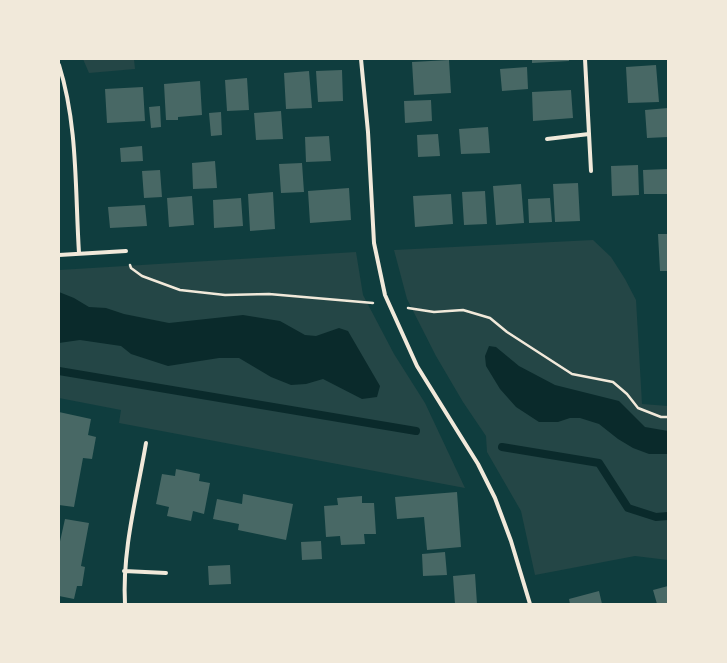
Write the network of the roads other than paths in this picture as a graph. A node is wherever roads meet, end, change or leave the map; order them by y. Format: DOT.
graph roads {
  1 [pos="361,59"];
  2 [pos="585,59"];
  3 [pos="59,65"];
  4 [pos="589,134"];
  5 [pos="547,139"];
  6 [pos="591,171"];
  7 [pos="126,251"];
  8 [pos="78,253"];
  9 [pos="59,255"];
  10 [pos="146,443"];
  11 [pos="124,571"];
  12 [pos="166,573"];
  13 [pos="125,604"];
  14 [pos="530,604"];
  1 -- 14 [label="street"];
  2 -- 4 [label="street"];
  3 -- 8 [label="street"];
  4 -- 5 [label="street"];
  4 -- 6 [label="street"];
  7 -- 8 [label="street"];
  8 -- 9 [label="street"];
  10 -- 11 [label="street"];
  11 -- 12 [label="street"];
  11 -- 13 [label="street"];
}
